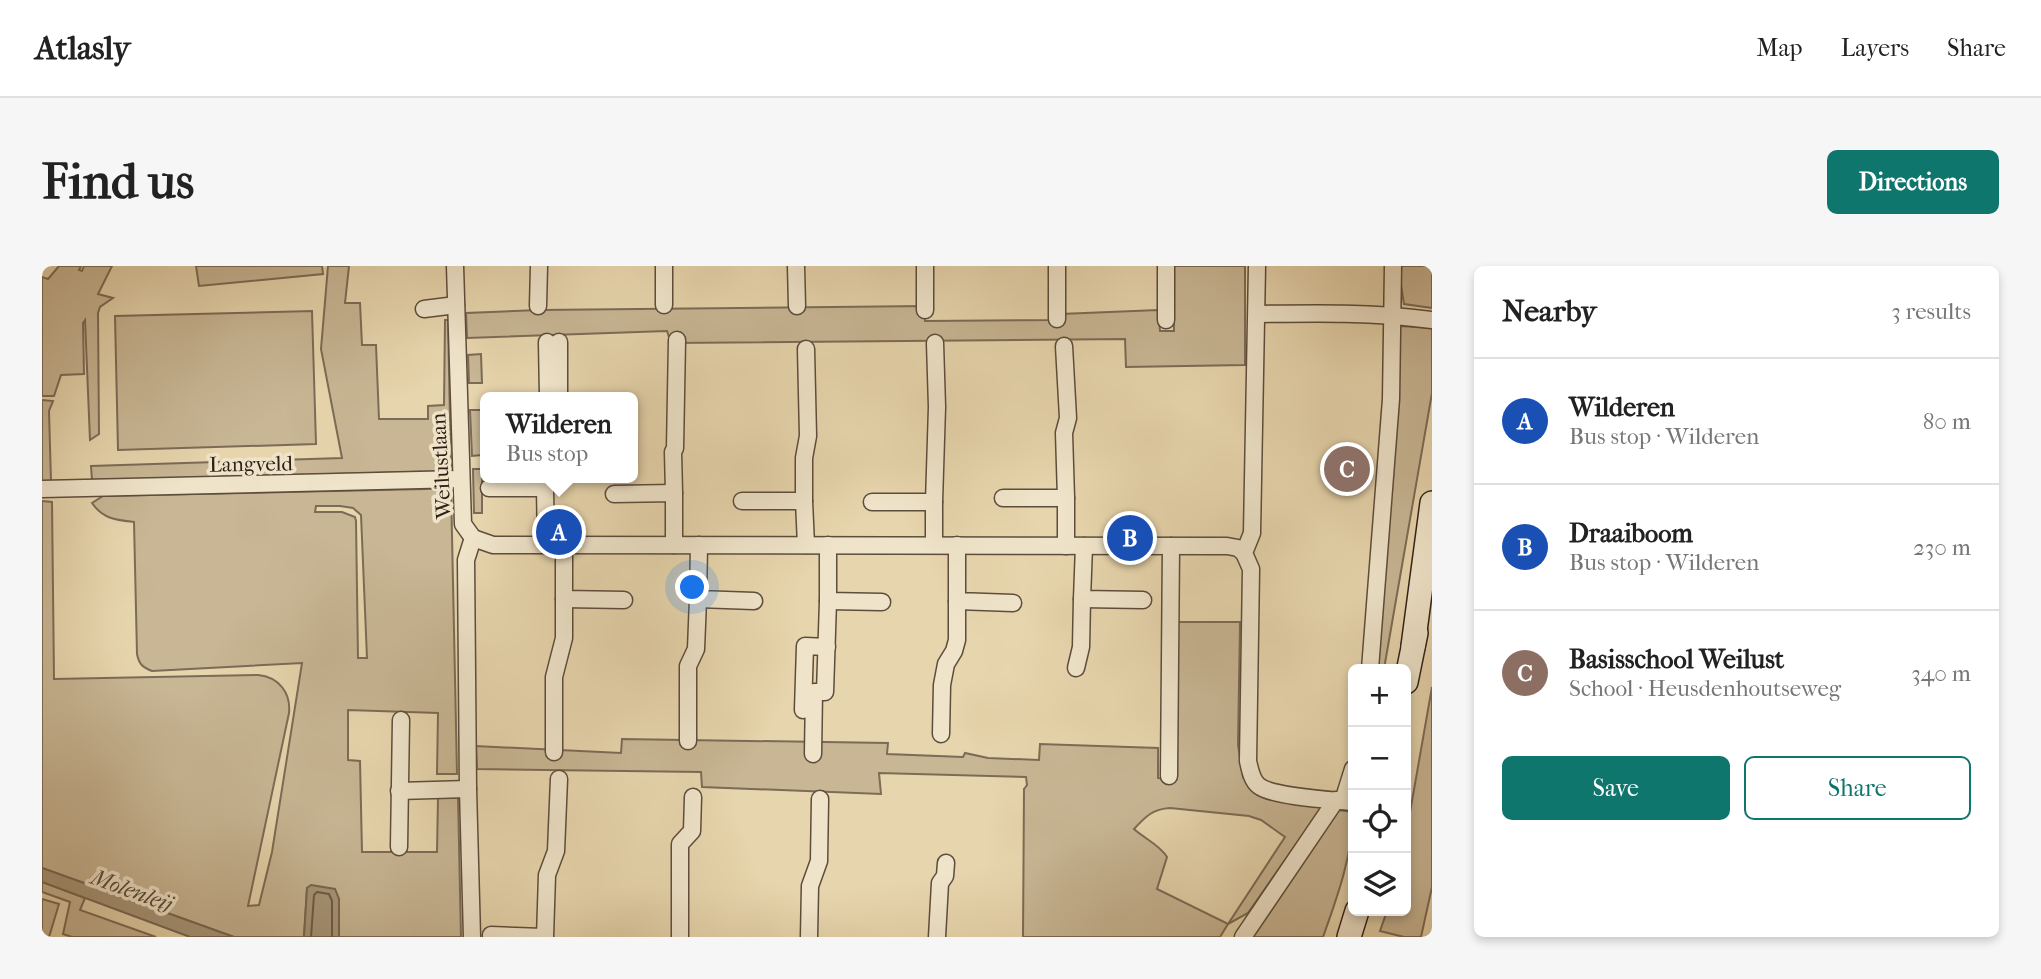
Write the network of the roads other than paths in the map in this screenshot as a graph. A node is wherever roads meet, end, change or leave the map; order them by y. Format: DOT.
graph roads {
  1 [pos="455,266"];
  2 [pos="538,266"];
  3 [pos="663,266"];
  4 [pos="796,266"];
  5 [pos="925,266"];
  6 [pos="1057,266"];
  7 [pos="1166,266"];
  8 [pos="1257,266"];
  9 [pos="1393,266"];
  10 [pos="456,304"];
  11 [pos="664,304"];
  12 [pos="538,306"];
  13 [pos="797,306"];
  14 [pos="424,309"];
  15 [pos="925,310"];
  16 [pos="1257,314"];
  17 [pos="1394,315"];
  18 [pos="1057,318"];
  19 [pos="1166,320"];
  20 [pos="1432,320"];
  21 [pos="677,340"];
  22 [pos="935,343"];
  23 [pos="1065,346"];
  24 [pos="806,349"];
  25 [pos="548,392"];
  26 [pos="558,392"];
  27 [pos="461,480"];
  28 [pos="529,483"];
  29 [pos="545,483"];
  30 [pos="489,488"];
  31 [pos="42,489"];
  32 [pos="674,493"];
  33 [pos="614,494"];
  34 [pos="1003,498"];
  35 [pos="1066,498"];
  36 [pos="743,501"];
  37 [pos="804,501"];
  38 [pos="872,502"];
  39 [pos="934,502"];
  40 [pos="1431,516"];
  41 [pos="473,538"];
  42 [pos="546,545"];
  43 [pos="564,545"];
  44 [pos="674,545"];
  45 [pos="699,545"];
  46 [pos="806,545"];
  47 [pos="828,545"];
  48 [pos="934,545"];
  49 [pos="957,545"];
  50 [pos="1066,545"];
  51 [pos="1084,545"];
  52 [pos="1171,546"];
  53 [pos="1244,553"];
  54 [pos="1432,560"];
  55 [pos="564,599"];
  56 [pos="698,599"];
  57 [pos="1082,599"];
  58 [pos="624,600"];
  59 [pos="1143,600"];
  60 [pos="754,601"];
  61 [pos="828,601"];
  62 [pos="957,601"];
  63 [pos="882,602"];
  64 [pos="1013,603"];
  65 [pos="1413,646"];
  66 [pos="1370,664"];
  67 [pos="1410,664"];
  68 [pos="1076,668"];
  69 [pos="401,720"];
  70 [pos="941,734"];
  71 [pos="688,741"];
  72 [pos="554,752"];
  73 [pos="807,754"];
  74 [pos="1169,776"];
  75 [pos="559,779"];
  76 [pos="468,789"];
  77 [pos="399,791"];
  78 [pos="693,797"];
  79 [pos="820,799"];
  80 [pos="1344,801"];
  81 [pos="399,847"];
  82 [pos="946,863"];
  83 [pos="1356,916"];
  84 [pos="491,935"];
  85 [pos="1351,936"];
  86 [pos="472,937"];
  87 [pos="544,937"];
  88 [pos="680,937"];
  89 [pos="809,937"];
  90 [pos="937,937"];
  91 [pos="1243,937"];
  1 -- 10 [label="street, Weilustlaan"];
  2 -- 12 [label="street"];
  3 -- 11 [label="street"];
  4 -- 13 [label="street"];
  5 -- 15 [label="street"];
  6 -- 18 [label="street"];
  7 -- 19 [label="street"];
  8 -- 16 [label="street"];
  9 -- 17 [label="street"];
  10 -- 14 [label="street"];
  10 -- 27 [label="street, Weilustlaan"];
  16 -- 17 [label="street"];
  16 -- 53 [label="street"];
  17 -- 20 [label="street"];
  17 -- 66 [label="street"];
  21 -- 32 [label="street"];
  22 -- 39 [label="street"];
  23 -- 35 [label="street"];
  24 -- 37 [label="street"];
  25 -- 26 [label="street"];
  27 -- 31 [label="street, Langveld"];
  27 -- 41 [label="street, Weilustlaan"];
  28 -- 30 [label="street"];
  29 -- 42 [label="street"];
  32 -- 33 [label="street"];
  32 -- 44 [label="street"];
  34 -- 35 [label="street"];
  35 -- 50 [label="street"];
  36 -- 37 [label="street"];
  37 -- 46 [label="street"];
  38 -- 39 [label="street"];
  39 -- 48 [label="street"];
  40 -- 65 [label="street"];
  41 -- 42 [label="street"];
  41 -- 76 [label="street, Weilustlaan"];
  42 -- 43 [label="street"];
  43 -- 44 [label="street"];
  43 -- 55 [label="street"];
  44 -- 45 [label="street"];
  45 -- 46 [label="street"];
  45 -- 56 [label="street"];
  46 -- 47 [label="street"];
  47 -- 48 [label="street"];
  47 -- 61 [label="street"];
  48 -- 49 [label="street"];
  49 -- 50 [label="street"];
  49 -- 62 [label="street"];
  50 -- 51 [label="street"];
  51 -- 52 [label="street"];
  51 -- 57 [label="street"];
  52 -- 53 [label="street"];
  52 -- 74 [label="street"];
  53 -- 80 [label="street"];
  54 -- 65 [label="street"];
  55 -- 58 [label="street"];
  55 -- 72 [label="street"];
  56 -- 60 [label="street"];
  56 -- 71 [label="street"];
  57 -- 59 [label="street"];
  57 -- 68 [label="street"];
  61 -- 63 [label="street"];
  61 -- 73 [label="street"];
  62 -- 64 [label="street"];
  62 -- 70 [label="street"];
  65 -- 67 [label="street"];
  69 -- 77 [label="street"];
  75 -- 87 [label="street"];
  76 -- 77 [label="street"];
  76 -- 86 [label="street, Weilustlaan"];
  77 -- 81 [label="street"];
  78 -- 88 [label="street"];
  79 -- 89 [label="street"];
  80 -- 91 [label="street"];
  82 -- 90 [label="street"];
  83 -- 85 [label="street"];
  84 -- 87 [label="street"];
}
